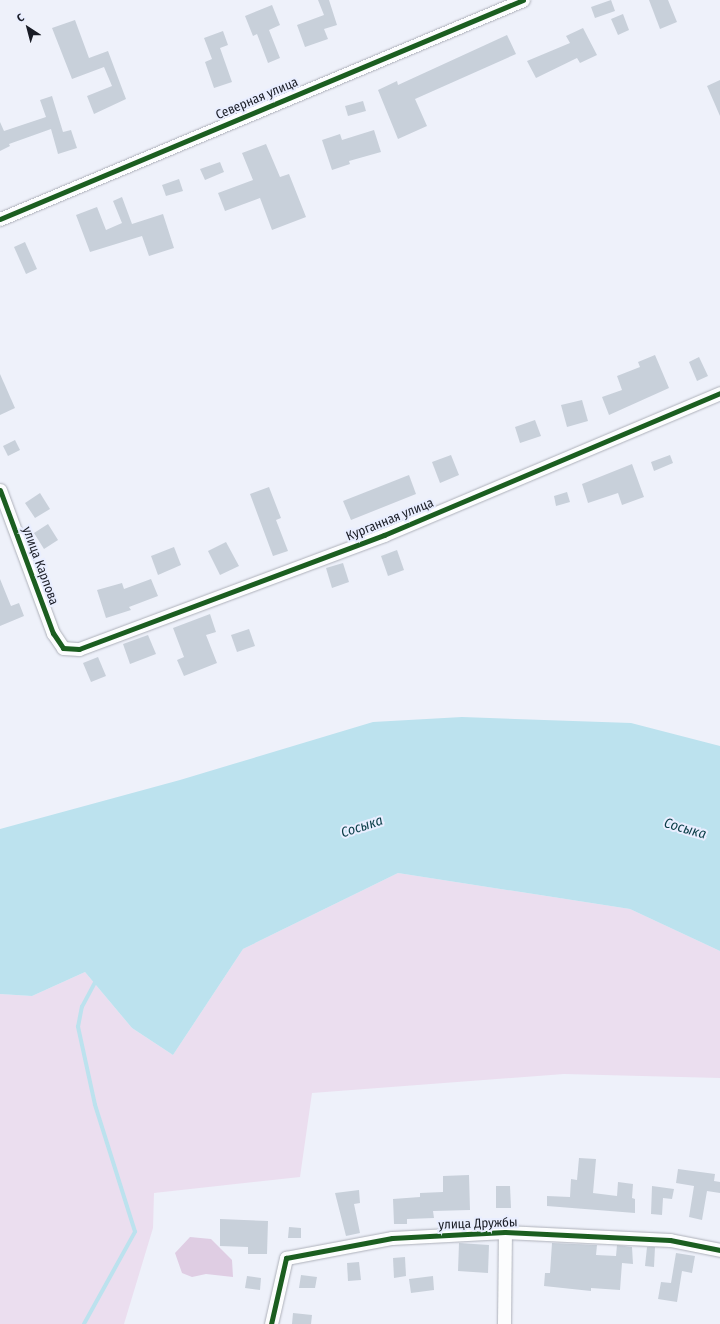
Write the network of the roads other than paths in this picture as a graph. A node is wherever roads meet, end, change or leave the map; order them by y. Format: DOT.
graph roads {
  1 [pos="523,0"];
  2 [pos="0,219"];
  3 [pos="720,393"];
  4 [pos="0,490"];
  5 [pos="63,648"];
  6 [pos="505,1232"];
  7 [pos="720,1250"];
  8 [pos="271,1324"];
  9 [pos="504,1324"];
  1 -- 2 [label="street, Северная улица"];
  3 -- 5 [label="street, Курганная улица"];
  4 -- 5 [label="street, улица Карпова"];
  6 -- 7 [label="street, улица Дружбы"];
  6 -- 8 [label="street, улица Дружбы"];
  6 -- 9 [label="street"];
}
